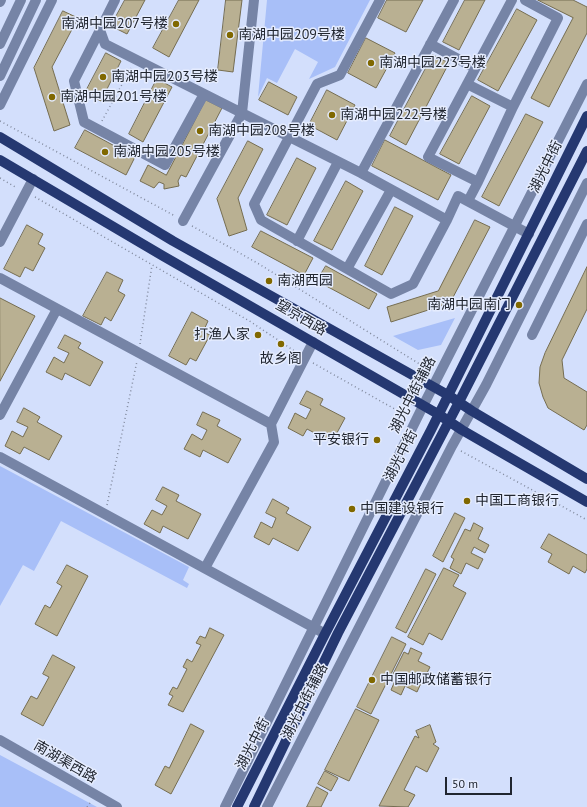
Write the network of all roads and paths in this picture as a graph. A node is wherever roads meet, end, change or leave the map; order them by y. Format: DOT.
graph roads {
  1 [pos="21,0"];
  2 [pos="36,0"];
  3 [pos="52,0"];
  4 [pos="115,0"];
  5 [pos="254,0"];
  6 [pos="380,0"];
  7 [pos="454,0"];
  8 [pos="512,0"];
  9 [pos="525,0"];
  10 [pos="100,30"];
  11 [pos="0,44"];
  12 [pos="430,44"];
  13 [pos="135,59"];
  14 [pos="476,68"];
  15 [pos="0,76"];
  16 [pos="467,84"];
  17 [pos="587,84"];
  18 [pos="204,94"];
  19 [pos="0,105"];
  20 [pos="513,107"];
  21 [pos="242,113"];
  22 [pos="587,116"];
  23 [pos="0,121"];
  24 [pos="98,129"];
  25 [pos="0,137"];
  26 [pos="289,137"];
  27 [pos="587,151"];
  28 [pos="0,160"];
  29 [pos="338,162"];
  30 [pos="361,173"];
  31 [pos="0,178"];
  32 [pos="33,179"];
  33 [pos="478,182"];
  34 [pos="587,183"];
  35 [pos="391,190"];
  36 [pos="26,192"];
  37 [pos="468,201"];
  38 [pos="554,215"];
  39 [pos="447,220"];
  40 [pos="183,221"];
  41 [pos="567,222"];
  42 [pos="587,224"];
  43 [pos="514,226"];
  44 [pos="529,234"];
  45 [pos="297,241"];
  46 [pos="0,242"];
  47 [pos="152,265"];
  48 [pos="347,269"];
  49 [pos="0,278"];
  50 [pos="57,309"];
  51 [pos="532,335"];
  52 [pos="313,342"];
  53 [pos="139,354"];
  54 [pos="305,358"];
  55 [pos="433,387"];
  56 [pos="448,395"];
  57 [pos="459,402"];
  58 [pos="423,406"];
  59 [pos="472,411"];
  60 [pos="438,414"];
  61 [pos="0,415"];
  62 [pos="415,421"];
  63 [pos="449,421"];
  64 [pos="271,424"];
  65 [pos="462,430"];
  66 [pos="452,446"];
  67 [pos="0,457"];
  68 [pos="587,479"];
  69 [pos="587,502"];
  70 [pos="105,514"];
  71 [pos="587,520"];
  72 [pos="206,568"];
  73 [pos="314,628"];
  74 [pos="325,634"];
  75 [pos="0,740"];
  76 [pos="117,807"];
  77 [pos="225,807"];
  78 [pos="237,807"];
  79 [pos="254,807"];
  80 [pos="267,807"];
  1 -- 11 [label="street"];
  2 -- 15 [label="street"];
  3 -- 19 [label="street"];
  4 -- 10 [label="street"];
  5 -- 21 [label="street"];
  6 -- 26 [label="street"];
  7 -- 12 [label="street"];
  8 -- 14 [label="street"];
  9 -- 20 [label="street"];
  10 -- 13 [label="street"];
  10 -- 24 [label="street"];
  12 -- 14 [label="street"];
  12 -- 30 [label="street"];
  13 -- 18 [label="street"];
  13 -- 24 [label="path"];
  14 -- 16 [label="street"];
  16 -- 20 [label="street"];
  16 -- 33 [label="street"];
  17 -- 43 [label="street, 湖光中街辅路"];
  18 -- 21 [label="street"];
  18 -- 24 [label="street"];
  20 -- 33 [label="street"];
  21 -- 26 [label="street"];
  21 -- 40 [label="street"];
  22 -- 44 [label="main road, 湖光中街"];
  23 -- 40 [label="path"];
  25 -- 55 [label="main road, 望京西路"];
  26 -- 29 [label="street"];
  26 -- 45 [label="street"];
  27 -- 38 [label="main road, 湖光中街"];
  28 -- 32 [label="main road, 望京西路"];
  29 -- 30 [label="street"];
  29 -- 45 [label="street"];
  30 -- 35 [label="street"];
  31 -- 36 [label="path"];
  32 -- 36 [label="street"];
  32 -- 52 [label="main road, 望京西路"];
  33 -- 37 [label="street"];
  34 -- 41 [label="street, 湖光中街辅路"];
  35 -- 39 [label="street"];
  35 -- 48 [label="street"];
  36 -- 46 [label="street"];
  36 -- 47 [label="path"];
  37 -- 39 [label="street"];
  37 -- 43 [label="street"];
  38 -- 41 [label="street"];
  38 -- 57 [label="main road, 湖光中街"];
  39 -- 48 [label="street"];
  40 -- 55 [label="path"];
  41 -- 59 [label="street, 湖光中街辅路"];
  42 -- 51 [label="street"];
  43 -- 44 [label="street"];
  43 -- 55 [label="street, 湖光中街辅路"];
  44 -- 56 [label="main road, 湖光中街"];
  45 -- 48 [label="street"];
  47 -- 53 [label="path"];
  47 -- 54 [label="path"];
  49 -- 50 [label="street"];
  50 -- 53 [label="street"];
  50 -- 61 [label="street"];
  52 -- 54 [label="street"];
  52 -- 58 [label="main road, 望京西路"];
  53 -- 64 [label="street"];
  53 -- 70 [label="path"];
  54 -- 62 [label="path"];
  54 -- 64 [label="street"];
  55 -- 56 [label="main road, 望京西路"];
  55 -- 58 [label="street, 湖光中街辅路"];
  56 -- 57 [label="main road, 望京西路"];
  56 -- 60 [label="main road, 湖光中街"];
  57 -- 59 [label="main road, 望京西路"];
  57 -- 63 [label="main road, 湖光中街"];
  58 -- 60 [label="main road, 望京西路"];
  58 -- 62 [label="street, 湖光中街辅路"];
  59 -- 65 [label="street, 湖光中街辅路"];
  59 -- 68 [label="main road, 望京西路"];
  60 -- 63 [label="main road, 望京西路"];
  60 -- 74 [label="main road, 湖光中街"];
  62 -- 73 [label="street, 湖光中街辅路"];
  63 -- 65 [label="main road, 望京西路"];
  63 -- 79 [label="main road, 湖光中街"];
  64 -- 72 [label="street"];
  65 -- 66 [label="street, 湖光中街辅路"];
  65 -- 69 [label="main road, 望京西路"];
  66 -- 71 [label="path"];
  66 -- 80 [label="street, 湖光中街辅路"];
  67 -- 70 [label="street"];
  70 -- 72 [label="street"];
  72 -- 73 [label="street"];
  73 -- 74 [label="street"];
  73 -- 77 [label="street, 湖光中街辅路"];
  74 -- 78 [label="main road, 湖光中街"];
  75 -- 76 [label="street, 南湖渠西路"];
}
